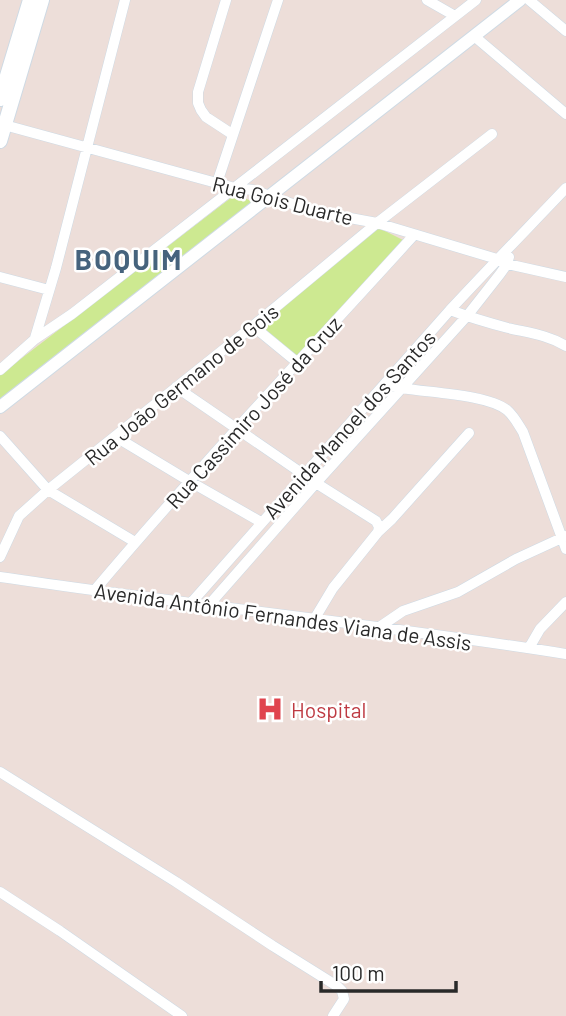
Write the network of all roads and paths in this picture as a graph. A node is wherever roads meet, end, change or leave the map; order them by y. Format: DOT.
graph roads {
  1 [pos="30,0"];
  2 [pos="42,0"];
  3 [pos="125,0"];
  4 [pos="226,0"];
  5 [pos="278,0"];
  6 [pos="427,0"];
  7 [pos="476,0"];
  8 [pos="520,0"];
  9 [pos="529,0"];
  10 [pos="455,16"];
  11 [pos="566,31"];
  12 [pos="474,36"];
  13 [pos="0,99"];
  14 [pos="566,114"];
  15 [pos="2,124"];
  16 [pos="232,134"];
  17 [pos="492,134"];
  18 [pos="0,141"];
  19 [pos="88,147"];
  20 [pos="217,183"];
  21 [pos="235,188"];
  22 [pos="566,188"];
  23 [pos="269,197"];
  24 [pos="377,223"];
  25 [pos="414,235"];
  26 [pos="510,247"];
  27 [pos="497,259"];
  28 [pos="507,264"];
  29 [pos="0,276"];
  30 [pos="566,277"];
  31 [pos="49,290"];
  32 [pos="450,310"];
  33 [pos="467,316"];
  34 [pos="253,326"];
  35 [pos="35,339"];
  36 [pos="566,346"];
  37 [pos="298,363"];
  38 [pos="0,370"];
  39 [pos="385,385"];
  40 [pos="176,387"];
  41 [pos="400,389"];
  42 [pos="0,407"];
  43 [pos="238,428"];
  44 [pos="469,433"];
  45 [pos="0,436"];
  46 [pos="116,437"];
  47 [pos="303,474"];
  48 [pos="189,481"];
  49 [pos="316,483"];
  50 [pos="48,490"];
  51 [pos="261,522"];
  52 [pos="377,526"];
  53 [pos="564,537"];
  54 [pos="135,542"];
  55 [pos="566,549"];
  56 [pos="0,556"];
  57 [pos="0,577"];
  58 [pos="94,591"];
  59 [pos="566,602"];
  60 [pos="191,603"];
  61 [pos="208,606"];
  62 [pos="316,618"];
  63 [pos="378,628"];
  64 [pos="529,648"];
  65 [pos="566,654"];
  66 [pos="0,772"];
  67 [pos="0,892"];
  68 [pos="182,1016"];
  69 [pos="333,1016"];
  1 -- 13 [label="main road"];
  2 -- 15 [label="main road"];
  3 -- 19 [label="street"];
  4 -- 16 [label="street"];
  5 -- 16 [label="street"];
  6 -- 10 [label="street"];
  7 -- 10 [label="street"];
  8 -- 12 [label="street"];
  9 -- 11 [label="street"];
  10 -- 21 [label="street"];
  12 -- 14 [label="street"];
  12 -- 23 [label="street"];
  15 -- 18 [label="main road"];
  15 -- 19 [label="street, Rua Gois Duarte"];
  16 -- 20 [label="street"];
  17 -- 24 [label="street, Rua João Germano de Gois"];
  19 -- 20 [label="street, Rua Gois Duarte"];
  19 -- 31 [label="street"];
  20 -- 21 [label="street, Rua Gois Duarte"];
  21 -- 23 [label="street, Rua Gois Duarte"];
  21 -- 35 [label="street"];
  22 -- 26 [label="street, Avenida Manoel dos Santos"];
  23 -- 24 [label="street, Rua Gois Duarte"];
  23 -- 42 [label="street"];
  24 -- 25 [label="street, Rua Gois Duarte"];
  24 -- 34 [label="street, Rua João Germano de Gois"];
  25 -- 27 [label="street, Rua Gois Duarte"];
  25 -- 37 [label="street, Rua Cassimiro José da Cruz"];
  26 -- 27 [label="street, Avenida Manoel dos Santos"];
  26 -- 28 [label="street, Avenida Manoel dos Santos"];
  27 -- 28 [label="street, Rua Gois Duarte"];
  27 -- 32 [label="street, Avenida Manoel dos Santos"];
  28 -- 30 [label="street, Rua Gois Duarte"];
  28 -- 33 [label="street, Avenida Manoel dos Santos"];
  29 -- 31 [label="street"];
  31 -- 35 [label="street"];
  32 -- 33 [label="street"];
  32 -- 39 [label="street, Avenida Manoel dos Santos"];
  33 -- 36 [label="street"];
  33 -- 41 [label="street, Avenida Manoel dos Santos"];
  34 -- 37 [label="street"];
  34 -- 40 [label="street, Rua João Germano de Gois"];
  35 -- 38 [label="street"];
  37 -- 43 [label="street, Rua Cassimiro José da Cruz"];
  39 -- 41 [label="street"];
  39 -- 47 [label="street, Avenida Manoel dos Santos"];
  40 -- 43 [label="street"];
  40 -- 46 [label="street, Rua João Germano de Gois"];
  41 -- 49 [label="street, Avenida Manoel dos Santos"];
  41 -- 53 [label="street"];
  43 -- 47 [label="street"];
  43 -- 48 [label="street, Rua Cassimiro José da Cruz"];
  44 -- 52 [label="street"];
  45 -- 50 [label="street"];
  46 -- 48 [label="street"];
  46 -- 50 [label="street, Rua João Germano de Gois"];
  47 -- 49 [label="street"];
  47 -- 51 [label="street, Avenida Manoel dos Santos"];
  48 -- 51 [label="street"];
  48 -- 54 [label="street, Rua Cassimiro José da Cruz"];
  49 -- 52 [label="street"];
  49 -- 61 [label="street, Avenida Manoel dos Santos"];
  50 -- 54 [label="street"];
  50 -- 56 [label="street, Rua João Germano de Gois"];
  51 -- 60 [label="street, Avenida Manoel dos Santos"];
  52 -- 62 [label="street"];
  53 -- 55 [label="street"];
  53 -- 63 [label="street"];
  54 -- 58 [label="street, Rua Cassimiro José da Cruz"];
  57 -- 58 [label="street, Avenida Antônio Fernandes Viana de Assis"];
  58 -- 60 [label="street, Avenida Antônio Fernandes Viana de Assis"];
  59 -- 64 [label="street"];
  60 -- 61 [label="street, Avenida Antônio Fernandes Viana de Assis"];
  61 -- 62 [label="street, Avenida Antônio Fernandes Viana de Assis"];
  62 -- 63 [label="street, Avenida Antônio Fernandes Viana de Assis"];
  63 -- 64 [label="street, Avenida Antônio Fernandes Viana de Assis"];
  64 -- 65 [label="street, Avenida Antônio Fernandes Viana de Assis"];
  66 -- 69 [label="street"];
  67 -- 68 [label="street"];
}
